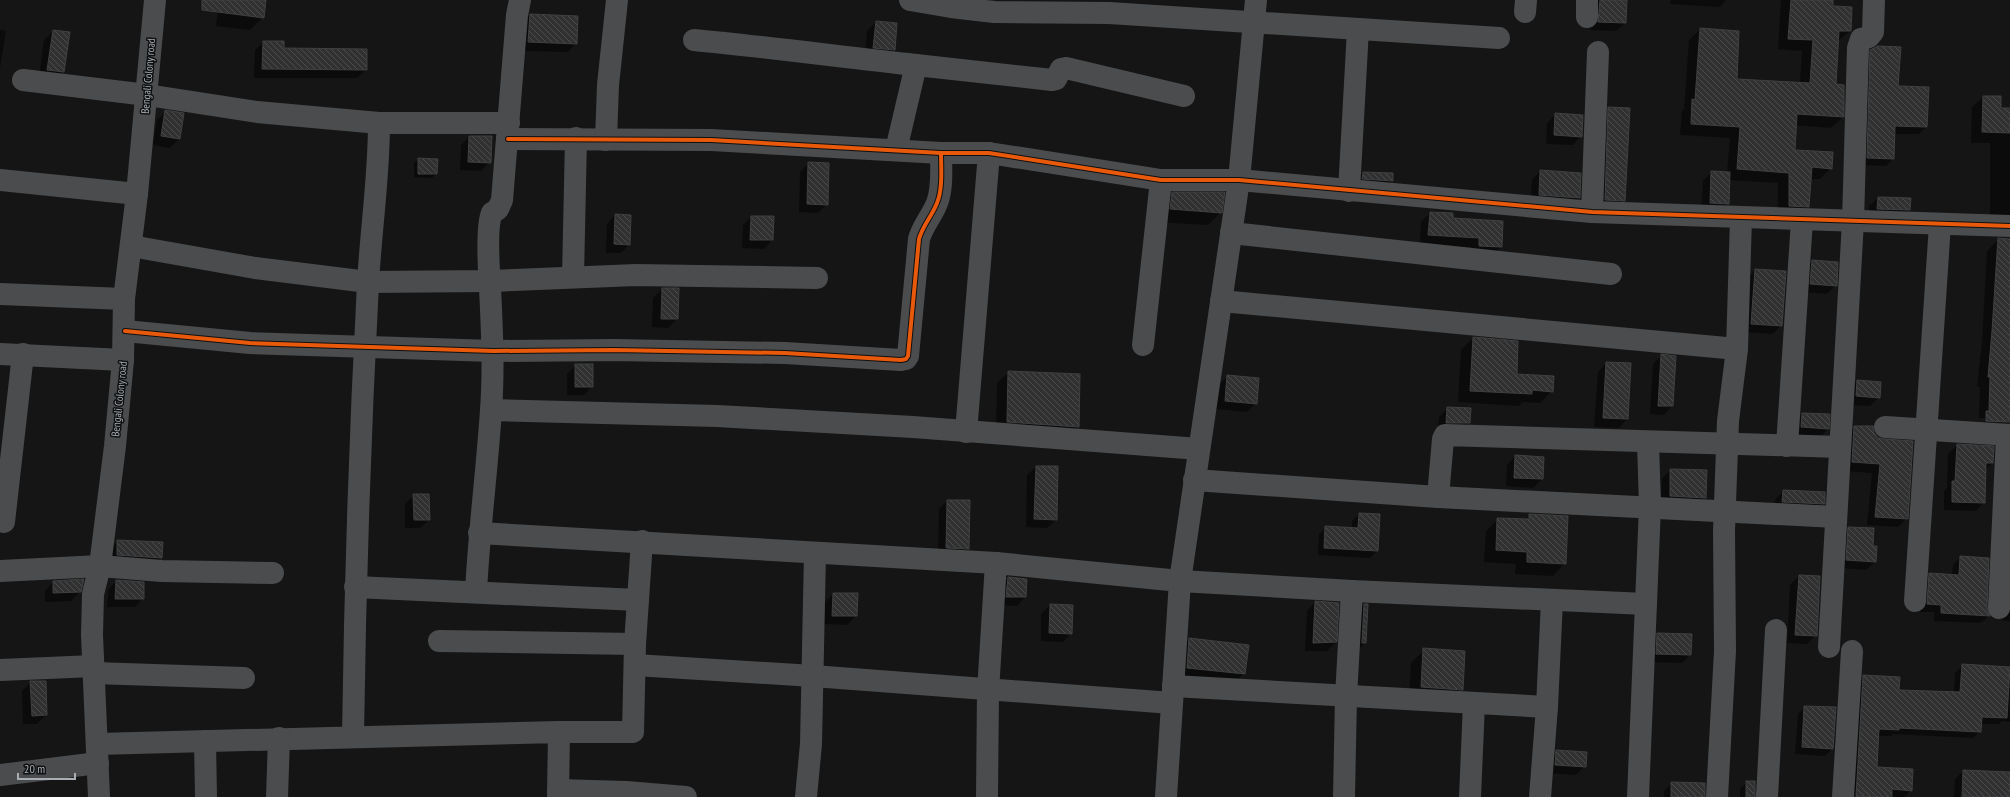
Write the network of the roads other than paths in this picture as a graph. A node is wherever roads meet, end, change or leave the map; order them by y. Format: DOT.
graph roads {
  1 [pos="155,0"];
  2 [pos="520,0"];
  3 [pos="617,0"];
  4 [pos="910,0"];
  5 [pos="1256,0"];
  6 [pos="1874,0"];
  7 [pos="1110,6"];
  8 [pos="1254,22"];
  9 [pos="1358,29"];
  10 [pos="1499,38"];
  11 [pos="694,40"];
  12 [pos="1598,52"];
  13 [pos="916,65"];
  14 [pos="23,80"];
  15 [pos="147,95"];
  16 [pos="1184,96"];
  17 [pos="379,123"];
  18 [pos="508,131"];
  19 [pos="576,138"];
  20 [pos="606,140"];
  21 [pos="896,150"];
  22 [pos="941,153"];
  23 [pos="989,153"];
  24 [pos="0,180"];
  25 [pos="1161,180"];
  26 [pos="1239,180"];
  27 [pos="1349,191"];
  28 [pos="137,194"];
  29 [pos="1592,212"];
  30 [pos="1741,218"];
  31 [pos="1802,220"];
  32 [pos="1853,221"];
  33 [pos="1940,224"];
  34 [pos="2010,226"];
  35 [pos="1231,233"];
  36 [pos="130,246"];
  37 [pos="1611,274"];
  38 [pos="573,277"];
  39 [pos="817,278"];
  40 [pos="490,281"];
  41 [pos="368,282"];
  42 [pos="0,294"];
  43 [pos="124,299"];
  44 [pos="1221,302"];
  45 [pos="125,331"];
  46 [pos="1143,345"];
  47 [pos="366,347"];
  48 [pos="1737,349"];
  49 [pos="493,351"];
  50 [pos="0,354"];
  51 [pos="23,354"];
  52 [pos="123,360"];
  53 [pos="491,410"];
  54 [pos="1885,427"];
  55 [pos="1925,431"];
  56 [pos="966,432"];
  57 [pos="2009,435"];
  58 [pos="1648,442"];
  59 [pos="1727,444"];
  60 [pos="1787,446"];
  61 [pos="1840,447"];
  62 [pos="1199,449"];
  63 [pos="1194,480"];
  64 [pos="1438,497"];
  65 [pos="1650,506"];
  66 [pos="1725,512"];
  67 [pos="1836,517"];
  68 [pos="4,522"];
  69 [pos="479,533"];
  70 [pos="642,541"];
  71 [pos="816,553"];
  72 [pos="996,563"];
  73 [pos="100,566"];
  74 [pos="0,571"];
  75 [pos="273,573"];
  76 [pos="1180,581"];
  77 [pos="355,587"];
  78 [pos="1352,591"];
  79 [pos="476,592"];
  80 [pos="638,600"];
  81 [pos="1552,600"];
  82 [pos="1915,601"];
  83 [pos="1646,604"];
  84 [pos="1999,608"];
  85 [pos="1776,630"];
  86 [pos="440,641"];
  87 [pos="635,644"];
  88 [pos="1829,647"];
  89 [pos="1852,651"];
  90 [pos="635,665"];
  91 [pos="0,670"];
  92 [pos="94,670"];
  93 [pos="813,676"];
  94 [pos="244,678"];
  95 [pos="988,691"];
  96 [pos="1172,695"];
  97 [pos="1346,696"];
  98 [pos="1474,703"];
  99 [pos="1547,708"];
  100 [pos="559,732"];
  101 [pos="353,736"];
  102 [pos="279,738"];
  103 [pos="205,741"];
  104 [pos="97,754"];
  105 [pos="0,775"];
  106 [pos="558,793"];
  107 [pos="99,797"];
  108 [pos="206,797"];
  109 [pos="277,797"];
  110 [pos="686,797"];
  111 [pos="806,797"];
  112 [pos="987,797"];
  113 [pos="1166,797"];
  114 [pos="1344,797"];
  115 [pos="1470,797"];
  116 [pos="1540,797"];
  117 [pos="1638,797"];
  118 [pos="1717,797"];
  119 [pos="1768,797"];
  120 [pos="1843,797"];
  1 -- 15 [label="street, Bengali Colony road"];
  2 -- 18 [label="street"];
  3 -- 20 [label="street"];
  4 -- 7 [label="street"];
  5 -- 8 [label="street"];
  6 -- 32 [label="street"];
  7 -- 8 [label="street"];
  8 -- 9 [label="street"];
  8 -- 26 [label="street"];
  9 -- 10 [label="street"];
  9 -- 27 [label="street"];
  11 -- 13 [label="street"];
  12 -- 29 [label="street"];
  13 -- 16 [label="street"];
  13 -- 21 [label="street"];
  14 -- 15 [label="street"];
  15 -- 17 [label="street"];
  15 -- 28 [label="street, Bengali Colony road"];
  17 -- 18 [label="street"];
  17 -- 41 [label="street"];
  18 -- 19 [label="street"];
  18 -- 40 [label="street"];
  19 -- 20 [label="street"];
  19 -- 38 [label="street"];
  20 -- 21 [label="street"];
  21 -- 22 [label="street"];
  22 -- 23 [label="street"];
  22 -- 49 [label="street"];
  23 -- 25 [label="street"];
  23 -- 56 [label="street"];
  24 -- 28 [label="street"];
  25 -- 26 [label="street"];
  25 -- 46 [label="street"];
  26 -- 27 [label="street"];
  26 -- 35 [label="street"];
  27 -- 29 [label="street"];
  28 -- 36 [label="street, Bengali Colony road"];
  29 -- 30 [label="street"];
  30 -- 31 [label="street"];
  30 -- 48 [label="street"];
  31 -- 32 [label="street"];
  31 -- 60 [label="street"];
  32 -- 33 [label="street"];
  32 -- 61 [label="street"];
  33 -- 34 [label="street"];
  33 -- 55 [label="street"];
  35 -- 37 [label="street"];
  35 -- 44 [label="street"];
  36 -- 41 [label="street"];
  36 -- 43 [label="street, Bengali Colony road"];
  38 -- 39 [label="street"];
  38 -- 40 [label="street"];
  40 -- 41 [label="street"];
  40 -- 49 [label="street"];
  41 -- 47 [label="street"];
  42 -- 43 [label="street"];
  43 -- 45 [label="street, Bengali Colony road"];
  44 -- 48 [label="street"];
  44 -- 62 [label="street"];
  45 -- 47 [label="street"];
  45 -- 52 [label="street, Bengali Colony road"];
  47 -- 49 [label="street"];
  47 -- 77 [label="street"];
  48 -- 59 [label="street"];
  49 -- 53 [label="street"];
  50 -- 51 [label="street"];
  51 -- 52 [label="street"];
  51 -- 68 [label="street"];
  52 -- 73 [label="street, Bengali Colony road"];
  53 -- 56 [label="street"];
  53 -- 69 [label="street"];
  54 -- 55 [label="street"];
  55 -- 57 [label="street"];
  55 -- 82 [label="street"];
  56 -- 62 [label="street"];
  57 -- 84 [label="street"];
  58 -- 59 [label="street"];
  58 -- 64 [label="street"];
  58 -- 65 [label="street"];
  59 -- 60 [label="street"];
  59 -- 66 [label="street"];
  60 -- 61 [label="street"];
  61 -- 67 [label="street"];
  62 -- 63 [label="street"];
  63 -- 64 [label="street"];
  63 -- 76 [label="street"];
  64 -- 65 [label="street"];
  65 -- 66 [label="street"];
  65 -- 83 [label="street"];
  66 -- 67 [label="street"];
  66 -- 118 [label="street"];
  67 -- 88 [label="street"];
  69 -- 70 [label="street"];
  69 -- 79 [label="street"];
  70 -- 71 [label="street"];
  70 -- 80 [label="street"];
  71 -- 72 [label="street"];
  71 -- 93 [label="street"];
  72 -- 76 [label="street"];
  72 -- 95 [label="street"];
  73 -- 74 [label="street"];
  73 -- 75 [label="street"];
  73 -- 92 [label="street, Bengali Colony road"];
  76 -- 78 [label="street"];
  76 -- 96 [label="street"];
  77 -- 79 [label="street"];
  77 -- 101 [label="street"];
  78 -- 81 [label="street"];
  78 -- 97 [label="street"];
  79 -- 80 [label="street"];
  80 -- 87 [label="street"];
  81 -- 83 [label="street"];
  81 -- 99 [label="street"];
  83 -- 117 [label="street"];
  85 -- 119 [label="street"];
  86 -- 87 [label="street"];
  87 -- 90 [label="street"];
  89 -- 120 [label="street"];
  90 -- 93 [label="street"];
  90 -- 100 [label="street"];
  91 -- 92 [label="street"];
  92 -- 94 [label="street"];
  92 -- 104 [label="street, Bengali Colony road"];
  93 -- 95 [label="street"];
  93 -- 111 [label="street"];
  95 -- 96 [label="street"];
  95 -- 112 [label="street"];
  96 -- 97 [label="street"];
  96 -- 113 [label="street"];
  97 -- 98 [label="street"];
  97 -- 114 [label="street"];
  98 -- 99 [label="street"];
  98 -- 115 [label="street"];
  99 -- 116 [label="street"];
  100 -- 101 [label="street"];
  100 -- 106 [label="street"];
  101 -- 102 [label="street"];
  102 -- 103 [label="street"];
  102 -- 109 [label="street"];
  103 -- 104 [label="street"];
  103 -- 108 [label="street"];
  104 -- 105 [label="street"];
  104 -- 107 [label="street, Bengali Colony road"];
  106 -- 110 [label="street"];
}
